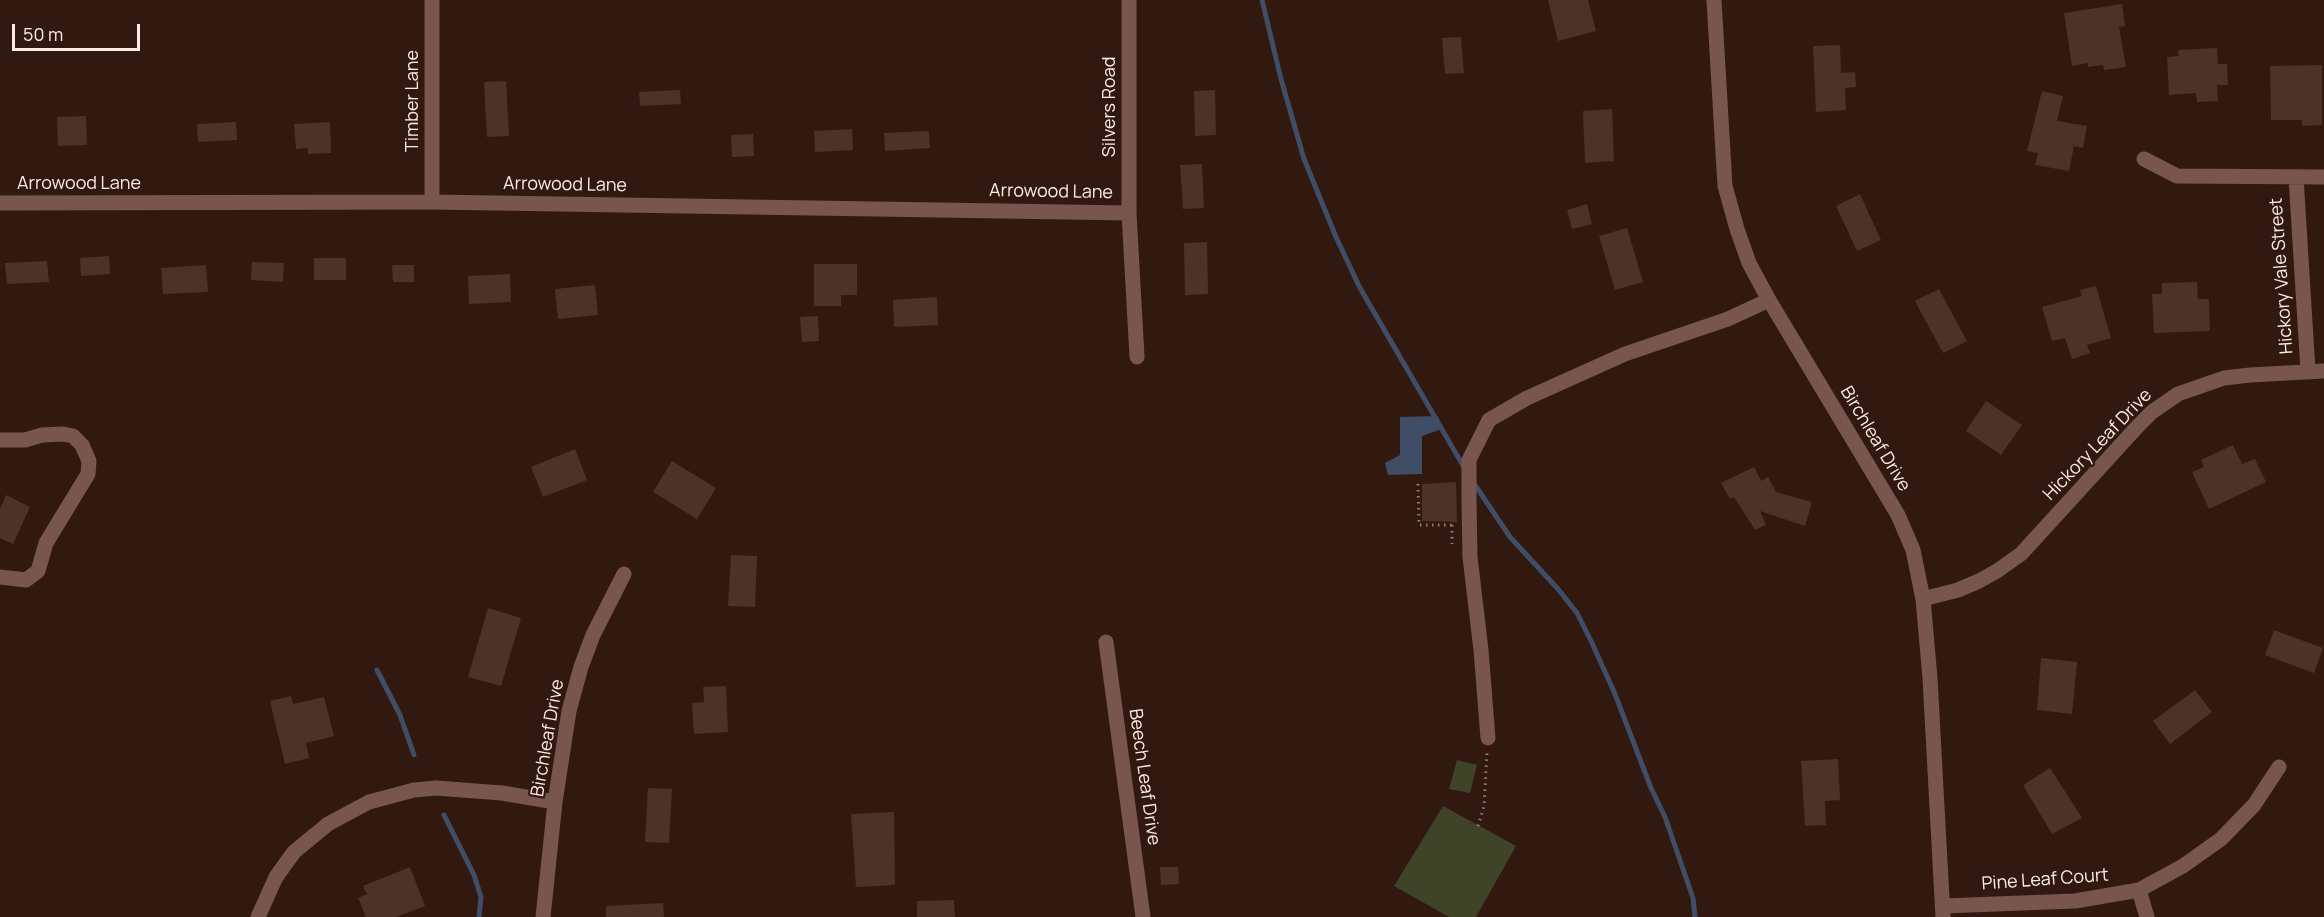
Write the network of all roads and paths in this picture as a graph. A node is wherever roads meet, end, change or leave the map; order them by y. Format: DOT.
graph roads {
  1 [pos="432,0"];
  2 [pos="1129,0"];
  3 [pos="1714,0"];
  4 [pos="2144,159"];
  5 [pos="2296,177"];
  6 [pos="2324,177"];
  7 [pos="432,202"];
  8 [pos="0,203"];
  9 [pos="1129,213"];
  10 [pos="1769,300"];
  11 [pos="1137,357"];
  12 [pos="2316,371"];
  13 [pos="0,440"];
  14 [pos="1418,483"];
  15 [pos="1452,544"];
  16 [pos="624,574"];
  17 [pos="0,577"];
  18 [pos="1923,599"];
  19 [pos="1106,642"];
  20 [pos="1488,738"];
  21 [pos="2279,767"];
  22 [pos="555,802"];
  23 [pos="1478,826"];
  24 [pos="2139,890"];
  25 [pos="1943,911"];
  26 [pos="258,917"];
  27 [pos="543,917"];
  28 [pos="1143,917"];
  29 [pos="2147,917"];
  1 -- 7 [label="street, Timber Lane"];
  2 -- 9 [label="street, Silvers Road"];
  3 -- 10 [label="street, Birchleaf Drive"];
  4 -- 5 [label="street"];
  5 -- 6 [label="street"];
  5 -- 12 [label="street, Hickory Vale Street"];
  7 -- 8 [label="street, Arrowood Lane"];
  7 -- 9 [label="street, Arrowood Lane"];
  9 -- 11 [label="street, Silvers Road"];
  10 -- 18 [label="street, Birchleaf Drive"];
  10 -- 20 [label="street"];
  12 -- 18 [label="street, Hickory Leaf Drive"];
  13 -- 17 [label="street"];
  14 -- 15 [label="path"];
  16 -- 22 [label="street, Birchleaf Drive"];
  18 -- 25 [label="street, Birchleaf Drive"];
  19 -- 28 [label="street, Beech Leaf Drive"];
  20 -- 23 [label="path"];
  21 -- 24 [label="street, Pine Leaf Court"];
  22 -- 26 [label="street"];
  22 -- 27 [label="street, Birchleaf Drive"];
  24 -- 25 [label="street, Pine Leaf Court"];
  24 -- 29 [label="street"];
}
